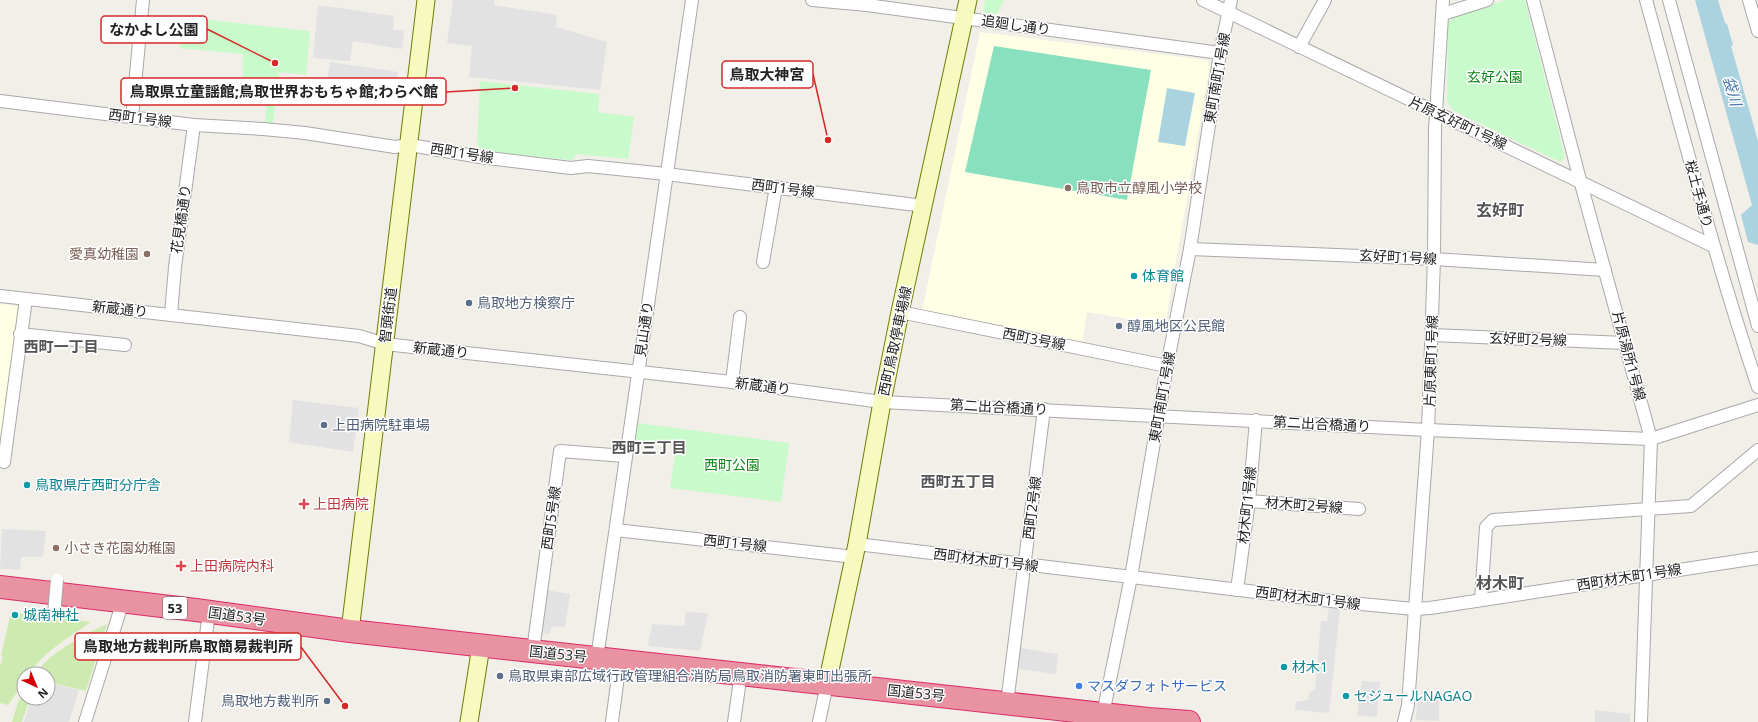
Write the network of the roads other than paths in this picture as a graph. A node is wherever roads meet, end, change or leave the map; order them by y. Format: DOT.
graph roads {
  1 [pos="143,0"];
  2 [pos="426,0"];
  3 [pos="692,0"];
  4 [pos="812,0"];
  5 [pos="968,0"];
  6 [pos="1203,0"];
  7 [pos="1231,0"];
  8 [pos="1325,0"];
  9 [pos="1443,0"];
  10 [pos="1487,0"];
  11 [pos="1533,0"];
  12 [pos="1646,0"];
  13 [pos="1669,0"];
  14 [pos="1749,0"];
  15 [pos="1229,12"];
  16 [pos="1443,14"];
  17 [pos="965,17"];
  18 [pos="1758,31"];
  19 [pos="1299,47"];
  20 [pos="1220,53"];
  21 [pos="0,101"];
  22 [pos="1436,114"];
  23 [pos="132,117"];
  24 [pos="194,125"];
  25 [pos="410,145"];
  26 [pos="666,174"];
  27 [pos="1580,180"];
  28 [pos="776,187"];
  29 [pos="924,206"];
  30 [pos="1713,246"];
  31 [pos="1190,249"];
  32 [pos="1434,259"];
  33 [pos="763,262"];
  34 [pos="1605,270"];
  35 [pos="0,296"];
  36 [pos="26,299"];
  37 [pos="900,312"];
  38 [pos="171,314"];
  39 [pos="740,317"];
  40 [pos="1758,326"];
  41 [pos="20,334"];
  42 [pos="1432,335"];
  43 [pos="1625,343"];
  44 [pos="385,344"];
  45 [pos="126,345"];
  46 [pos="1167,366"];
  47 [pos="638,372"];
  48 [pos="732,382"];
  49 [pos="1758,387"];
  50 [pos="882,402"];
  51 [pos="1758,405"];
  52 [pos="1044,409"];
  53 [pos="1160,416"];
  54 [pos="1256,420"];
  55 [pos="1428,430"];
  56 [pos="1651,438"];
  57 [pos="1758,450"];
  58 [pos="625,456"];
  59 [pos="4,462"];
  60 [pos="1249,501"];
  61 [pos="1359,509"];
  62 [pos="1649,509"];
  63 [pos="616,530"];
  64 [pos="855,551"];
  65 [pos="1758,558"];
  66 [pos="1025,564"];
  67 [pos="1647,574"];
  68 [pos="1131,577"];
  69 [pos="57,580"];
  70 [pos="0,587"];
  71 [pos="1237,590"];
  72 [pos="1481,600"];
  73 [pos="123,601"];
  74 [pos="1414,609"];
  75 [pos="209,612"];
  76 [pos="54,614"];
  77 [pos="350,631"];
  78 [pos="481,646"];
  79 [pos="533,651"];
  80 [pos="597,658"];
  81 [pos="620,661"];
  82 [pos="741,673"];
  83 [pos="827,684"];
  84 [pos="1008,703"];
  85 [pos="1102,718"];
  86 [pos="85,722"];
  87 [pos="195,722"];
  88 [pos="468,722"];
  89 [pos="612,722"];
  90 [pos="734,722"];
  91 [pos="819,722"];
  92 [pos="1189,722"];
  93 [pos="1404,722"];
  94 [pos="1641,722"];
  1 -- 23 [label="street"];
  2 -- 25 [label="street, 智頭街道"];
  3 -- 26 [label="street, 見山通り"];
  4 -- 17 [label="street, 追廻し通り"];
  5 -- 17 [label="street, 西町鳥取停車場線"];
  6 -- 15 [label="street, 片原玄好町1号線"];
  7 -- 15 [label="street, 東町南町1号線"];
  8 -- 19 [label="street"];
  9 -- 16 [label="street, 片原東町1号線"];
  10 -- 16 [label="street"];
  11 -- 27 [label="street, 片原湯所1号線"];
  12 -- 30 [label="street, 桜土手通り"];
  13 -- 40 [label="street"];
  14 -- 18 [label="street"];
  15 -- 19 [label="street, 片原玄好町1号線"];
  15 -- 20 [label="street, 東町南町1号線"];
  16 -- 22 [label="street, 片原東町1号線"];
  17 -- 20 [label="street, 追廻し通り"];
  17 -- 29 [label="street, 西町鳥取停車場線"];
  19 -- 22 [label="street, 片原玄好町1号線"];
  20 -- 31 [label="street, 東町南町1号線"];
  21 -- 23 [label="street, 西町1号線"];
  22 -- 27 [label="street, 片原玄好町1号線"];
  22 -- 32 [label="street, 片原東町1号線"];
  23 -- 24 [label="street, 西町1号線"];
  24 -- 25 [label="street, 西町1号線"];
  24 -- 38 [label="street, 花見橋通り"];
  25 -- 26 [label="street, 西町1号線"];
  25 -- 44 [label="street, 智頭街道"];
  26 -- 28 [label="street, 西町1号線"];
  26 -- 47 [label="street, 見山通り"];
  27 -- 30 [label="street, 片原玄好町1号線"];
  27 -- 34 [label="street, 片原湯所1号線"];
  28 -- 29 [label="street, 西町1号線"];
  28 -- 33 [label="street"];
  29 -- 37 [label="street, 西町鳥取停車場線"];
  30 -- 49 [label="street, 桜土手通り"];
  31 -- 32 [label="street, 玄好町1号線"];
  31 -- 46 [label="street, 東町南町1号線"];
  32 -- 34 [label="street, 玄好町1号線"];
  32 -- 42 [label="street, 片原東町1号線"];
  34 -- 43 [label="street, 片原湯所1号線"];
  35 -- 36 [label="street, 新蔵通り"];
  36 -- 38 [label="street, 新蔵通り"];
  36 -- 41 [label="street"];
  37 -- 46 [label="street, 西町3号線"];
  37 -- 50 [label="street, 西町鳥取停車場線"];
  38 -- 44 [label="street, 新蔵通り"];
  39 -- 48 [label="street"];
  41 -- 45 [label="street"];
  41 -- 59 [label="street"];
  42 -- 43 [label="street, 玄好町2号線"];
  42 -- 55 [label="street, 片原東町1号線"];
  43 -- 56 [label="street, 片原湯所1号線"];
  44 -- 47 [label="street, 新蔵通り"];
  44 -- 77 [label="street, 智頭街道"];
  46 -- 53 [label="street, 東町南町1号線"];
  47 -- 48 [label="street, 新蔵通り"];
  47 -- 58 [label="street, 見山通り"];
  48 -- 50 [label="street, 新蔵通り"];
  50 -- 52 [label="street, 第二出合橋通り"];
  50 -- 64 [label="street, 西町鳥取停車場線"];
  51 -- 56 [label="street, 第二出合橋通り"];
  52 -- 53 [label="street, 第二出合橋通り"];
  52 -- 66 [label="street, 西町2号線"];
  53 -- 54 [label="street, 第二出合橋通り"];
  53 -- 68 [label="street, 東町南町1号線"];
  54 -- 55 [label="street, 第二出合橋通り"];
  54 -- 60 [label="street, 材木町1号線"];
  55 -- 56 [label="street, 第二出合橋通り"];
  55 -- 74 [label="street, 片原東町1号線"];
  56 -- 62 [label="street, 片原湯所1号線"];
  57 -- 62 [label="street"];
  58 -- 63 [label="street, 見山通り"];
  58 -- 79 [label="street, 西町5号線"];
  60 -- 61 [label="street, 材木町2号線"];
  60 -- 71 [label="street, 材木町1号線"];
  62 -- 67 [label="street, 片原湯所1号線"];
  62 -- 72 [label="street"];
  63 -- 64 [label="street, 西町1号線"];
  63 -- 80 [label="street, 見山通り"];
  64 -- 66 [label="street, 西町材木町1号線"];
  64 -- 83 [label="street, 西町鳥取停車場線"];
  65 -- 67 [label="street, 西町材木町1号線"];
  66 -- 68 [label="street, 西町材木町1号線"];
  66 -- 84 [label="street, 西町2号線"];
  67 -- 72 [label="street, 西町材木町1号線"];
  67 -- 94 [label="street, 片原湯所1号線"];
  68 -- 71 [label="street, 西町材木町1号線"];
  68 -- 85 [label="street, 東町南町1号線"];
  69 -- 76 [label="street, bridge"];
  70 -- 73 [label="highway, 国道53号 / 53"];
  71 -- 74 [label="street, 西町材木町1号線"];
  72 -- 74 [label="street, 西町材木町1号線"];
  73 -- 75 [label="highway, 国道53号 / 53"];
  73 -- 86 [label="street"];
  74 -- 93 [label="street, 片原東町1号線"];
  75 -- 77 [label="highway, 国道53号 / 53"];
  75 -- 87 [label="street"];
  77 -- 78 [label="highway, 国道53号 / 53"];
  78 -- 79 [label="highway, 国道53号 / 53"];
  78 -- 88 [label="street"];
  79 -- 80 [label="highway, 国道53号 / 53"];
  80 -- 81 [label="highway, 国道53号 / 53"];
  81 -- 82 [label="highway, 国道53号 / 53"];
  81 -- 89 [label="street"];
  82 -- 83 [label="highway, 国道53号 / 53"];
  82 -- 90 [label="street"];
  83 -- 84 [label="highway, 国道53号 / 53"];
  83 -- 91 [label="street"];
  84 -- 85 [label="highway, 国道53号 / 53"];
  85 -- 92 [label="highway, 国道53号 / 53"];
}
